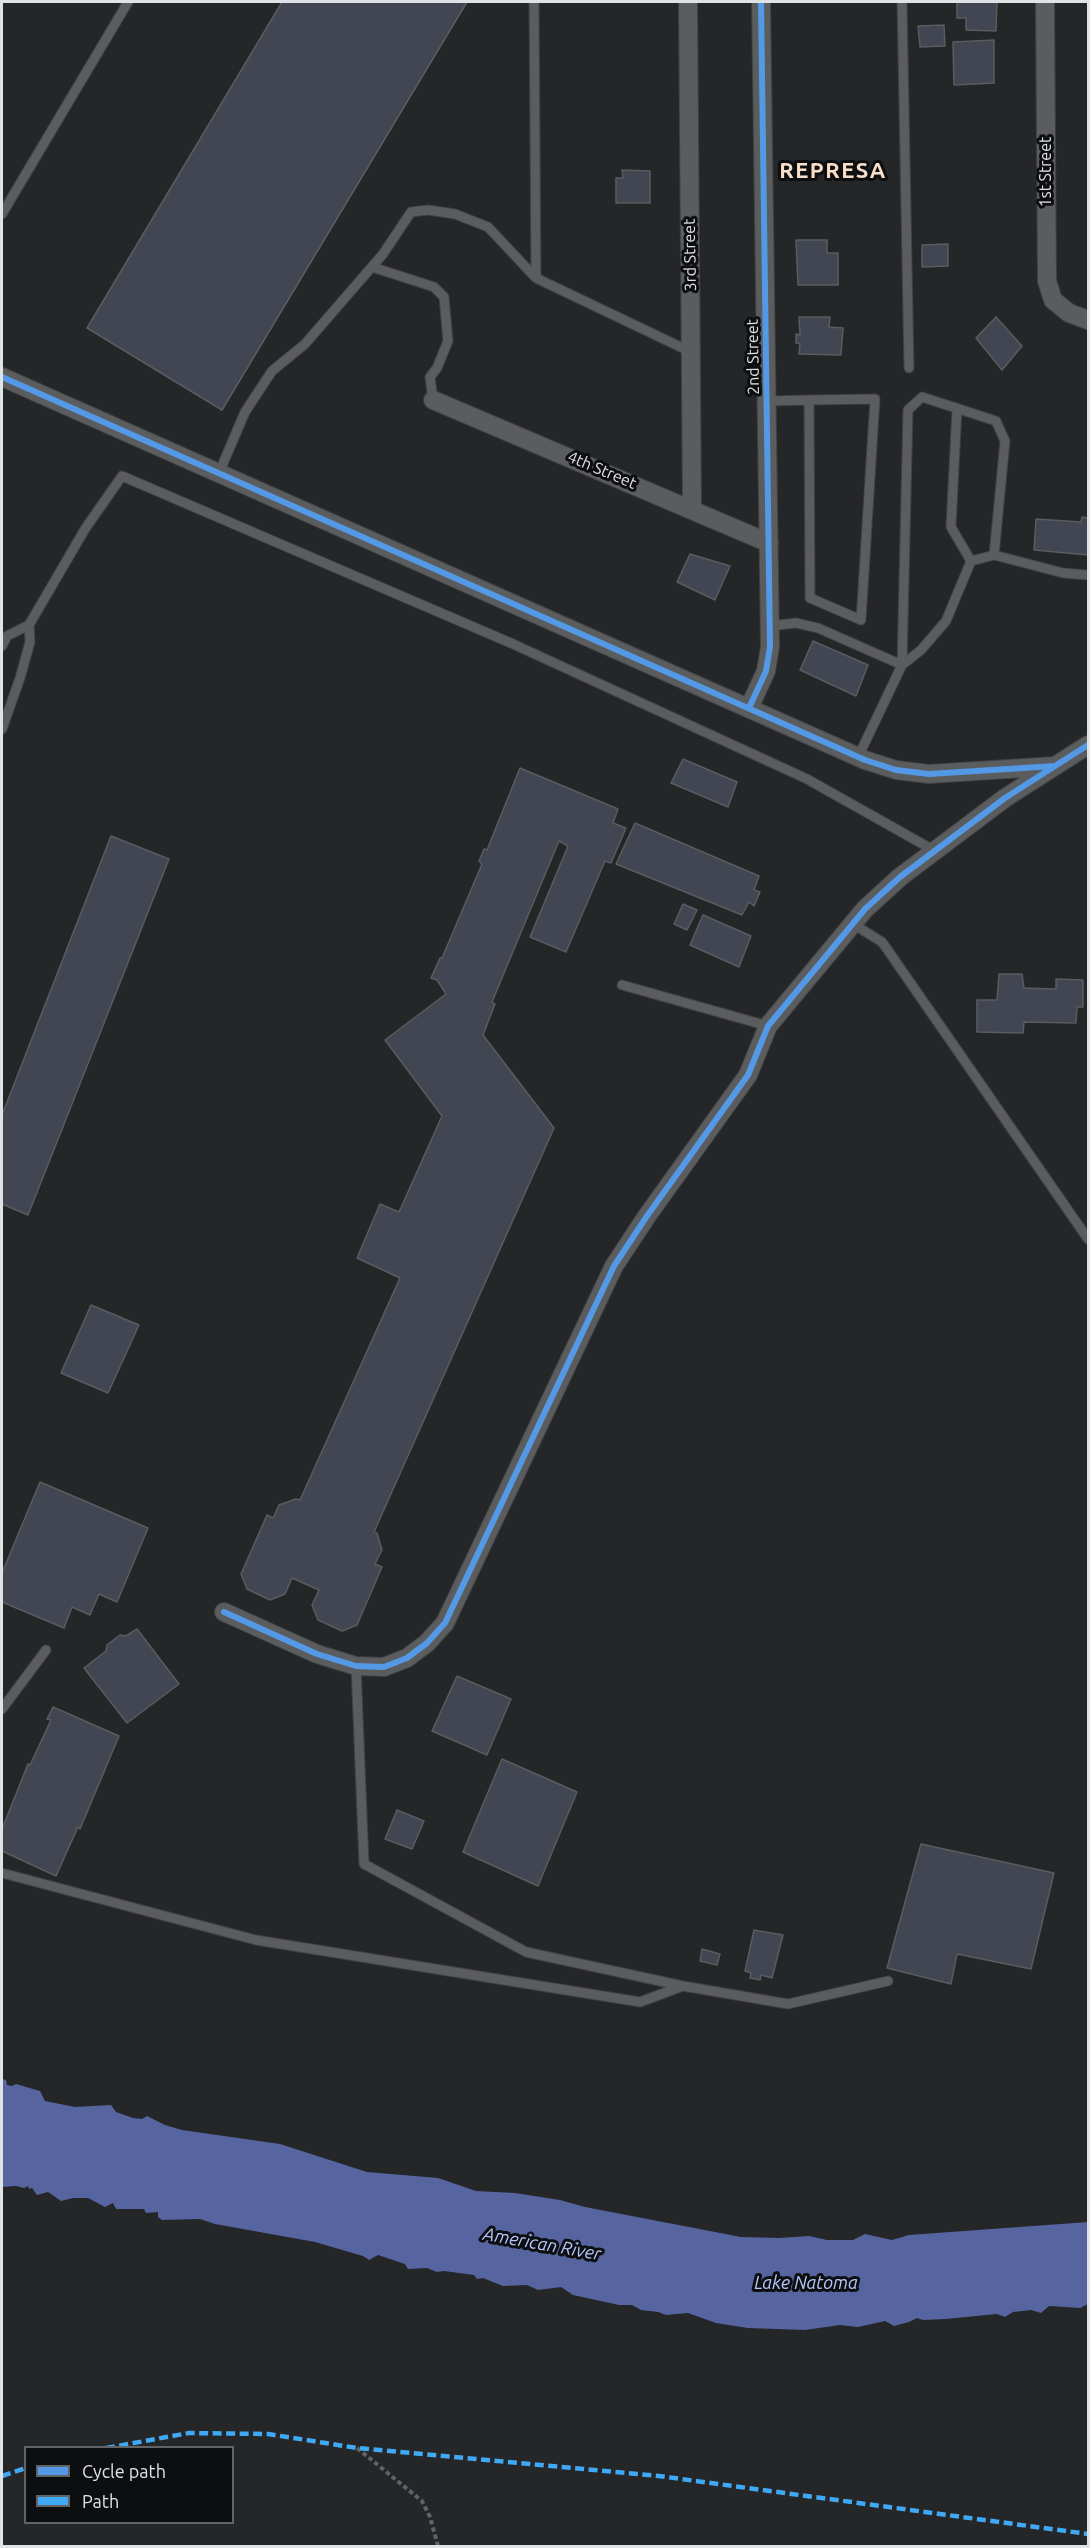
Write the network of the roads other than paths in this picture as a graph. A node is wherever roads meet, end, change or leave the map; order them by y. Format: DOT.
graph roads {
  1 [pos="128,2"];
  2 [pos="534,2"];
  3 [pos="688,2"];
  4 [pos="761,2"];
  5 [pos="902,2"];
  6 [pos="1045,2"];
  7 [pos="2,214"];
  8 [pos="372,267"];
  9 [pos="536,278"];
  10 [pos="1089,320"];
  11 [pos="691,352"];
  12 [pos="909,368"];
  13 [pos="2,377"];
  14 [pos="433,400"];
  15 [pos="809,400"];
  16 [pos="767,401"];
  17 [pos="957,408"];
  18 [pos="219,474"];
  19 [pos="692,508"];
  20 [pos="769,543"];
  21 [pos="994,555"];
  22 [pos="970,561"];
  23 [pos="1089,575"];
  24 [pos="29,625"];
  25 [pos="770,626"];
  26 [pos="2,646"];
  27 [pos="902,665"];
  28 [pos="749,708"];
  29 [pos="2,729"];
  30 [pos="1089,745"];
  31 [pos="858,757"];
  32 [pos="1055,766"];
  33 [pos="935,851"];
  34 [pos="853,924"];
  35 [pos="622,985"];
  36 [pos="768,1026"];
  37 [pos="1089,1239"];
  38 [pos="224,1612"];
  39 [pos="46,1650"];
  40 [pos="356,1666"];
  41 [pos="2,1709"];
  42 [pos="2,1873"];
  43 [pos="888,1982"];
  44 [pos="683,1986"];
  1 -- 7 [label="lane"];
  2 -- 9 [label="lane"];
  3 -- 11 [label="street, 3rd Street"];
  4 -- 16 [label="street, 2nd Street"];
  5 -- 12 [label="lane"];
  6 -- 10 [label="street, 1st Street"];
  8 -- 9 [label="lane"];
  8 -- 14 [label="lane"];
  8 -- 18 [label="lane"];
  9 -- 11 [label="lane"];
  11 -- 19 [label="street, 3rd Street"];
  13 -- 18 [label="street"];
  14 -- 19 [label="street, 4th Street"];
  15 -- 15 [label="lane"];
  15 -- 16 [label="lane"];
  16 -- 20 [label="street, 2nd Street"];
  17 -- 21 [label="lane"];
  17 -- 22 [label="lane"];
  17 -- 27 [label="lane"];
  18 -- 28 [label="street"];
  19 -- 20 [label="street, 4th Street"];
  20 -- 25 [label="street, 2nd Street"];
  21 -- 22 [label="lane"];
  21 -- 23 [label="lane"];
  22 -- 27 [label="lane"];
  24 -- 26 [label="lane"];
  24 -- 29 [label="lane"];
  24 -- 33 [label="lane"];
  25 -- 27 [label="lane"];
  25 -- 28 [label="street, 2nd Street"];
  27 -- 31 [label="lane"];
  28 -- 31 [label="street"];
  30 -- 32 [label="street"];
  31 -- 32 [label="street"];
  32 -- 33 [label="street"];
  33 -- 34 [label="street"];
  34 -- 36 [label="street"];
  34 -- 37 [label="lane"];
  35 -- 36 [label="lane"];
  36 -- 40 [label="street"];
  38 -- 40 [label="street"];
  39 -- 41 [label="lane"];
  40 -- 44 [label="lane"];
  42 -- 44 [label="lane"];
  43 -- 44 [label="lane"];
}
